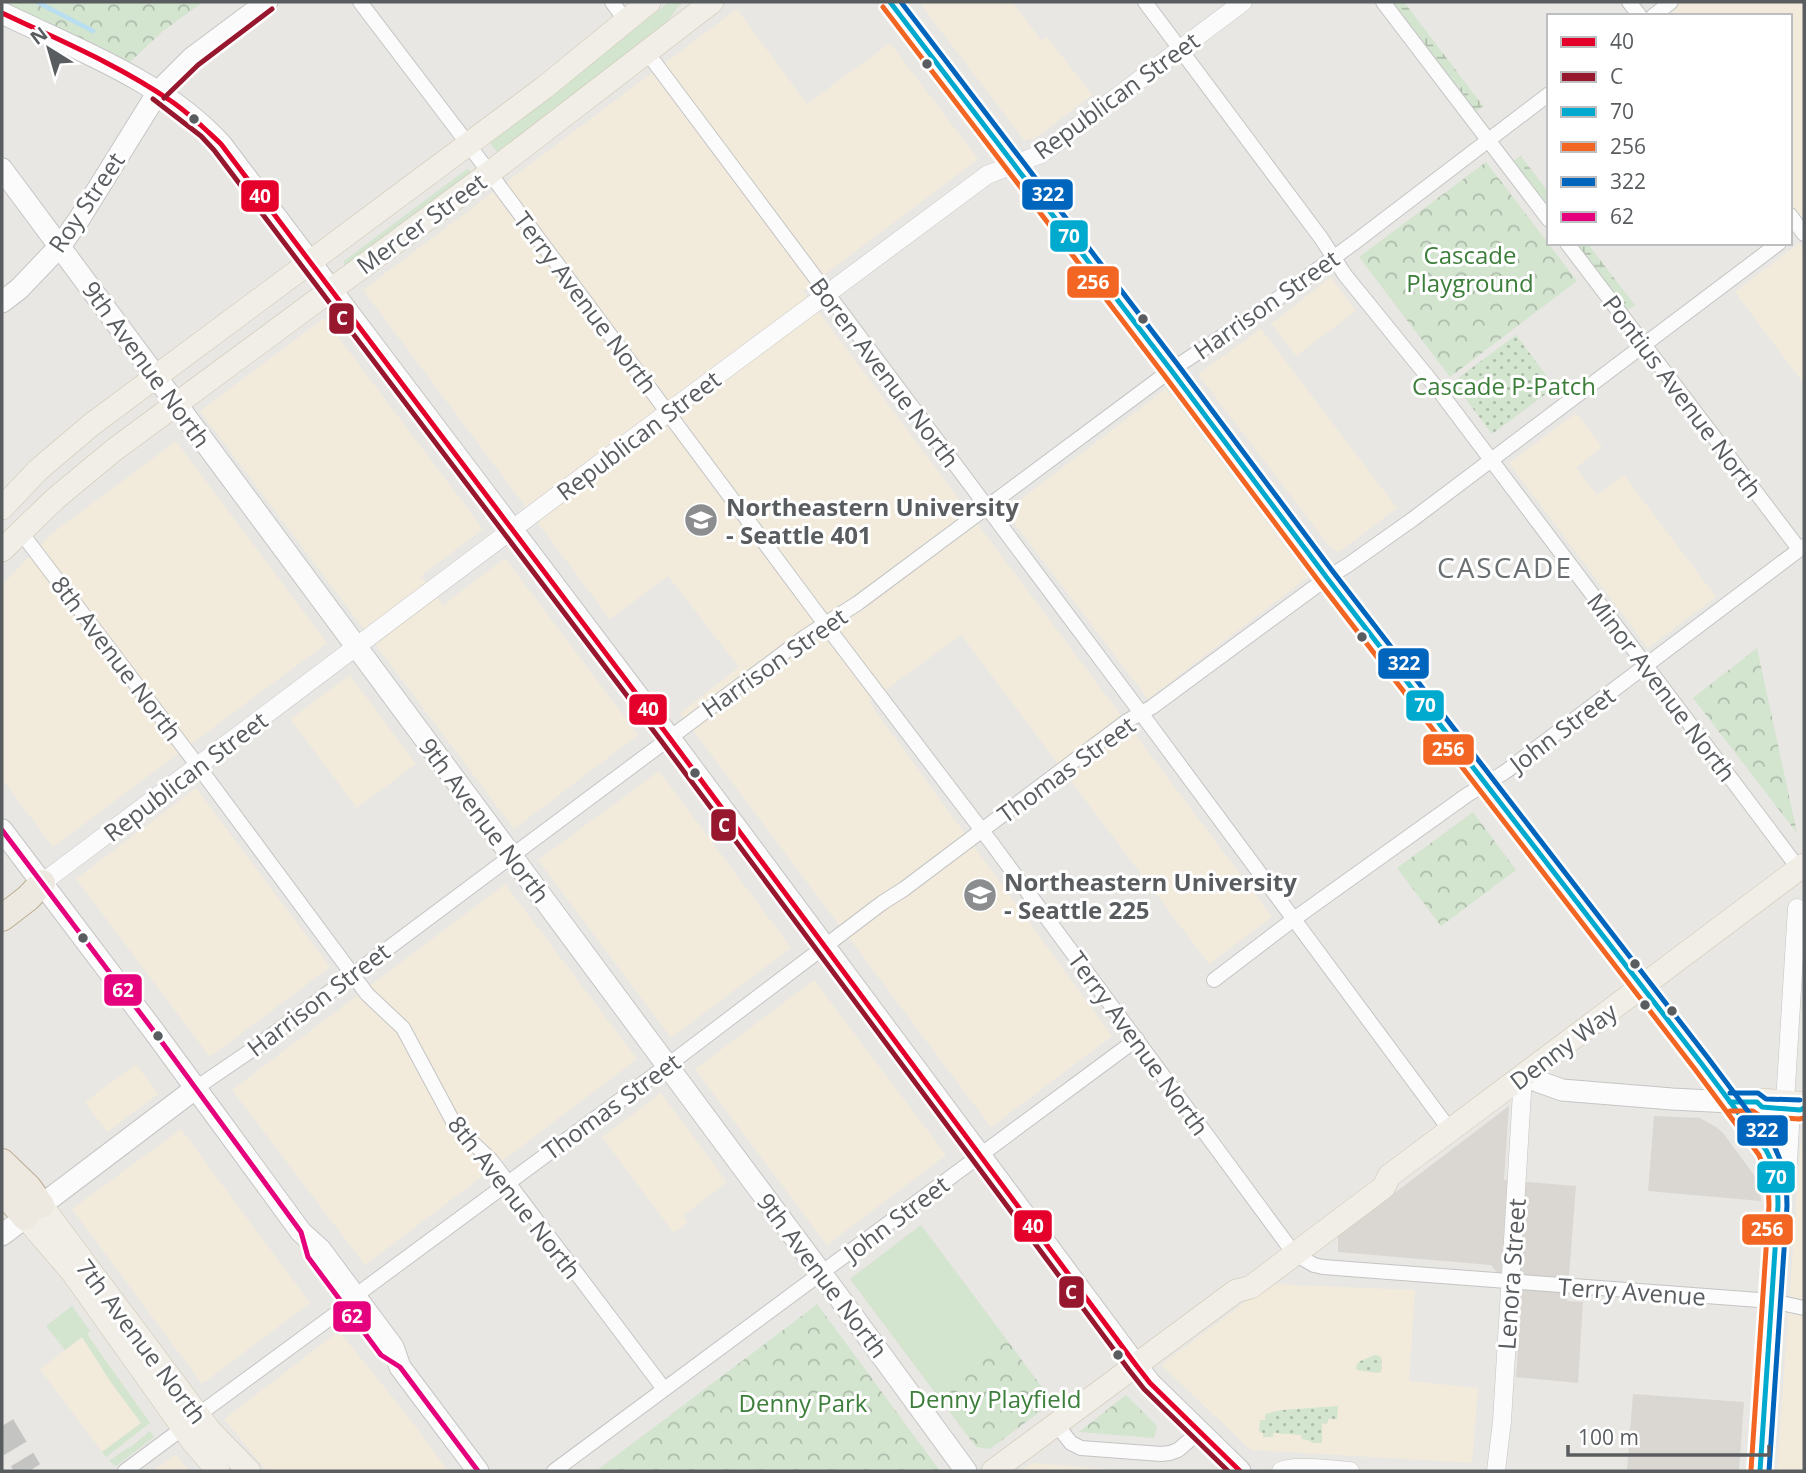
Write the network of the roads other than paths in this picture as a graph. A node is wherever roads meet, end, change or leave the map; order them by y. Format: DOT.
graph roads {
  1 [pos="267,2"];
  2 [pos="360,2"];
  3 [pos="612,2"];
  4 [pos="649,2"];
  5 [pos="712,2"];
  6 [pos="890,2"];
  7 [pos="1145,2"];
  8 [pos="1243,2"];
  9 [pos="1383,2"];
  10 [pos="1671,2"];
  11 [pos="2,13"];
  12 [pos="1656,14"];
  13 [pos="626,21"];
  14 [pos="1181,49"];
  15 [pos="646,51"];
  16 [pos="158,92"];
  17 [pos="1547,96"];
  18 [pos="1488,140"];
  19 [pos="468,144"];
  20 [pos="1014,164"];
  21 [pos="2,169"];
  22 [pos="489,173"];
  23 [pos="1547,217"];
  24 [pos="1569,245"];
  25 [pos="1776,245"];
  26 [pos="60,246"];
  27 [pos="1334,257"];
  28 [pos="310,262"];
  29 [pos="331,289"];
  30 [pos="827,294"];
  31 [pos="2,302"];
  32 [pos="1645,344"];
  33 [pos="1171,370"];
  34 [pos="156,377"];
  35 [pos="176,405"];
  36 [pos="668,412"];
  37 [pos="1491,460"];
  38 [pos="986,507"];
  39 [pos="2,508"];
  40 [pos="512,530"];
  41 [pos="20,531"];
  42 [pos="1802,547"];
  43 [pos="2,550"];
  44 [pos="1327,578"];
  45 [pos="825,624"];
  46 [pos="356,647"];
  47 [pos="1646,666"];
  48 [pos="1141,713"];
  49 [pos="669,737"];
  50 [pos="198,766"];
  51 [pos="1486,784"];
  52 [pos="2,830"];
  53 [pos="982,831"];
  54 [pos="511,855"];
  55 [pos="1802,867"];
  56 [pos="42,883"];
  57 [pos="1777,885"];
  58 [pos="1800,908"];
  59 [pos="2,918"];
  60 [pos="1294,919"];
  61 [pos="824,947"];
  62 [pos="352,974"];
  63 [pos="1214,980"];
  64 [pos="1642,987"];
  65 [pos="1137,1039"];
  66 [pos="667,1065"];
  67 [pos="1523,1076"];
  68 [pos="196,1088"];
  69 [pos="1730,1102"];
  70 [pos="1796,1106"];
  71 [pos="1450,1130"];
  72 [pos="980,1156"];
  73 [pos="2,1162"];
  74 [pos="1778,1178"];
  75 [pos="508,1182"];
  76 [pos="2,1190"];
  77 [pos="33,1211"];
  78 [pos="2,1234"];
  79 [pos="1291,1249"];
  80 [pos="821,1274"];
  81 [pos="1511,1282"];
  82 [pos="1772,1301"];
  83 [pos="350,1302"];
  84 [pos="1804,1308"];
  85 [pos="1136,1365"];
  86 [pos="664,1389"];
  87 [pos="191,1421"];
  88 [pos="1056,1424"];
  89 [pos="1199,1432"];
  90 [pos="125,1471"];
  91 [pos="218,1471"];
  92 [pos="249,1471"];
  93 [pos="478,1471"];
  94 [pos="554,1471"];
  95 [pos="966,1471"];
  96 [pos="993,1471"];
  97 [pos="1240,1471"];
  98 [pos="1281,1471"];
  99 [pos="1350,1471"];
  100 [pos="1496,1471"];
  101 [pos="1760,1471"];
  1 -- 16 [label="main road, Roy Street"];
  2 -- 19 [label="street, Terry Avenue North"];
  3 -- 13 [label="street"];
  4 -- 13 [label="main road, Mercer Street"];
  5 -- 15 [label="main road, Mercer Street"];
  6 -- 20 [label="main road"];
  7 -- 14 [label="street, Minor Avenue North"];
  8 -- 14 [label="street, Republican Street"];
  9 -- 18 [label="street"];
  10 -- 12 [label="street"];
  11 -- 16 [label="main road"];
  13 -- 19 [label="main road, Mercer Street"];
  14 -- 20 [label="street, Republican Street"];
  14 -- 27 [label="street, Minor Avenue North"];
  15 -- 22 [label="main road, Mercer Street"];
  15 -- 30 [label="street, Boren Avenue North"];
  16 -- 26 [label="main road, Roy Street"];
  16 -- 28 [label="main road"];
  17 -- 18 [label="street, Harrison Street"];
  18 -- 23 [label="street"];
  18 -- 27 [label="street, Harrison Street"];
  19 -- 22 [label="street, Terry Avenue North"];
  19 -- 28 [label="main road, Mercer Street"];
  20 -- 30 [label="street, Republican Street"];
  20 -- 33 [label="main road"];
  21 -- 26 [label="main road, 9th Avenue North"];
  22 -- 29 [label="main road, Mercer Street"];
  22 -- 36 [label="street, Terry Avenue North"];
  24 -- 32 [label="street, Pontius Avenue North"];
  25 -- 32 [label="street, Thomas Street"];
  26 -- 31 [label="main road, Roy Street"];
  26 -- 34 [label="main road, 9th Avenue North"];
  27 -- 33 [label="street, Harrison Street"];
  27 -- 37 [label="street, Minor Avenue North"];
  28 -- 29 [label="main road"];
  28 -- 34 [label="main road, Mercer Street"];
  29 -- 35 [label="main road, Mercer Street"];
  29 -- 40 [label="main road"];
  30 -- 36 [label="street, Republican Street"];
  30 -- 38 [label="street, Boren Avenue North"];
  32 -- 37 [label="street, Thomas Street"];
  32 -- 42 [label="street, Pontius Avenue North"];
  33 -- 38 [label="street, Harrison Street"];
  33 -- 44 [label="main road"];
  34 -- 35 [label="main road, 9th Avenue North"];
  34 -- 39 [label="main road, Mercer Street"];
  35 -- 41 [label="main road, Mercer Street"];
  35 -- 46 [label="main road, 9th Avenue North"];
  36 -- 40 [label="street, Republican Street"];
  36 -- 45 [label="street, Terry Avenue North"];
  37 -- 44 [label="street, Thomas Street"];
  37 -- 47 [label="street, Minor Avenue North"];
  38 -- 45 [label="street, Harrison Street"];
  38 -- 48 [label="street, Boren Avenue North"];
  40 -- 46 [label="street, Republican Street"];
  40 -- 49 [label="main road"];
  41 -- 43 [label="main road, Mercer Street"];
  41 -- 50 [label="street, 8th Avenue North"];
  42 -- 47 [label="street, John Street"];
  44 -- 48 [label="street, Thomas Street"];
  44 -- 51 [label="main road"];
  45 -- 49 [label="street, Harrison Street"];
  45 -- 53 [label="street, Terry Avenue North"];
  46 -- 50 [label="street, Republican Street"];
  46 -- 54 [label="main road, 9th Avenue North"];
  47 -- 51 [label="street, John Street"];
  47 -- 55 [label="street, Minor Avenue North"];
  48 -- 53 [label="street, Thomas Street"];
  48 -- 60 [label="street, Boren Avenue North"];
  49 -- 54 [label="street, Harrison Street"];
  49 -- 61 [label="main road"];
  50 -- 56 [label="street, Republican Street"];
  50 -- 62 [label="street, 8th Avenue North"];
  51 -- 60 [label="street, John Street"];
  51 -- 64 [label="main road"];
  52 -- 56 [label="main road"];
  53 -- 61 [label="street, Thomas Street"];
  53 -- 65 [label="street, Terry Avenue North"];
  54 -- 62 [label="street, Harrison Street"];
  54 -- 66 [label="main road, 9th Avenue North"];
  55 -- 57 [label="main road, Denny Way"];
  56 -- 59 [label="highway"];
  56 -- 68 [label="main road"];
  57 -- 58 [label="street"];
  57 -- 64 [label="main road, Denny Way"];
  58 -- 70 [label="street"];
  60 -- 63 [label="street, John Street"];
  60 -- 71 [label="street, Boren Avenue North"];
  61 -- 66 [label="street, Thomas Street"];
  61 -- 72 [label="main road"];
  62 -- 68 [label="street, Harrison Street"];
  62 -- 75 [label="street, 8th Avenue North"];
  64 -- 67 [label="main road, Denny Way"];
  64 -- 69 [label="main road"];
  65 -- 72 [label="street, John Street"];
  65 -- 79 [label="street, Terry Avenue North"];
  66 -- 75 [label="street, Thomas Street"];
  66 -- 80 [label="main road, 9th Avenue North"];
  67 -- 69 [label="main road"];
  67 -- 71 [label="main road, Denny Way"];
  67 -- 81 [label="street, Lenora Street"];
  68 -- 77 [label="main road, Harrison Street"];
  68 -- 83 [label="main road"];
  69 -- 70 [label="main road"];
  69 -- 74 [label="street"];
  70 -- 74 [label="street"];
  71 -- 79 [label="main road, Denny Way"];
  72 -- 80 [label="street, John Street"];
  72 -- 85 [label="main road"];
  73 -- 77 [label="highway"];
  74 -- 82 [label="street"];
  75 -- 83 [label="street, Thomas Street"];
  75 -- 86 [label="street, 8th Avenue North"];
  76 -- 77 [label="highway"];
  77 -- 78 [label="main road, Harrison Street"];
  77 -- 87 [label="main road, 7th Avenue North"];
  79 -- 81 [label="street, Terry Avenue"];
  79 -- 85 [label="main road, Denny Way"];
  80 -- 86 [label="street, John Street"];
  80 -- 95 [label="main road, 9th Avenue North"];
  81 -- 82 [label="street, Terry Avenue"];
  81 -- 100 [label="street, Lenora Street"];
  82 -- 84 [label="street, Terry Avenue"];
  82 -- 101 [label="street"];
  83 -- 87 [label="street, Thomas Street"];
  83 -- 93 [label="main road"];
  85 -- 88 [label="main road, Denny Way"];
  85 -- 89 [label="main road"];
  86 -- 94 [label="street, John Street"];
  87 -- 90 [label="street, Thomas Street"];
  87 -- 91 [label="main road, 7th Avenue North"];
  87 -- 92 [label="main road, 7th Avenue North"];
  88 -- 89 [label="street"];
  88 -- 96 [label="main road, Denny Way"];
  89 -- 97 [label="main road"];
  98 -- 99 [label="street"];
}
